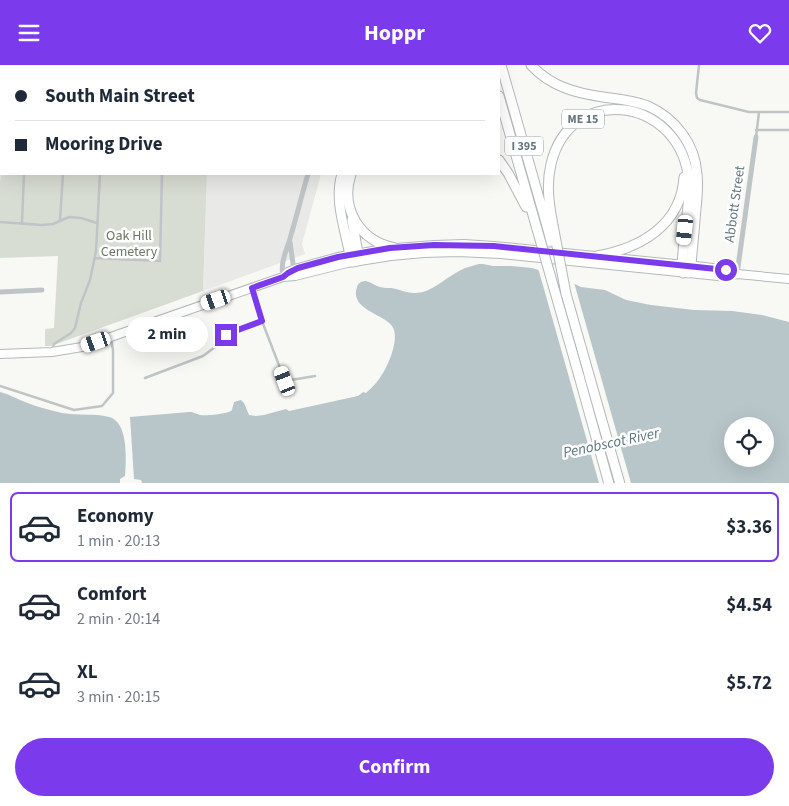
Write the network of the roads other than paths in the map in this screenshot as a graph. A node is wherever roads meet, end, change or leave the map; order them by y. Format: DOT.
graph roads {
  1 [pos="502,65"];
  2 [pos="531,65"];
  3 [pos="700,65"];
  4 [pos="500,100"];
  5 [pos="759,112"];
  6 [pos="789,112"];
  7 [pos="756,130"];
  8 [pos="789,130"];
  9 [pos="756,137"];
  10 [pos="681,152"];
  11 [pos="500,161"];
  12 [pos="24,175"];
  13 [pos="63,175"];
  14 [pos="100,175"];
  15 [pos="162,175"];
  16 [pos="308,175"];
  17 [pos="342,175"];
  18 [pos="352,175"];
  19 [pos="350,208"];
  20 [pos="60,221"];
  21 [pos="0,222"];
  22 [pos="22,223"];
  23 [pos="97,223"];
  24 [pos="550,226"];
  25 [pos="537,229"];
  26 [pos="290,239"];
  27 [pos="396,248"];
  28 [pos="597,256"];
  29 [pos="95,258"];
  30 [pos="355,258"];
  31 [pos="686,269"];
  32 [pos="294,273"];
  33 [pos="737,274"];
  34 [pos="283,277"];
  35 [pos="789,279"];
  36 [pos="252,288"];
  37 [pos="42,290"];
  38 [pos="0,293"];
  39 [pos="262,321"];
  40 [pos="226,335"];
  41 [pos="111,337"];
  42 [pos="52,352"];
  43 [pos="0,355"];
  44 [pos="315,376"];
  45 [pos="145,378"];
  46 [pos="0,386"];
  47 [pos="609,483"];
  48 [pos="622,483"];
  1 -- 24 [label="highway, I 395"];
  2 -- 31 [label="highway"];
  3 -- 5 [label="lane"];
  4 -- 25 [label="highway, I 395"];
  5 -- 6 [label="lane"];
  5 -- 7 [label="lane"];
  7 -- 8 [label="lane"];
  7 -- 9 [label="lane"];
  9 -- 33 [label="street, Abbott Street"];
  10 -- 24 [label="highway, ME 15"];
  10 -- 28 [label="highway"];
  10 -- 31 [label="highway, ME 15"];
  11 -- 25 [label="highway"];
  12 -- 22 [label="lane"];
  13 -- 20 [label="lane"];
  14 -- 23 [label="lane"];
  15 -- 29 [label="lane"];
  16 -- 26 [label="street"];
  17 -- 30 [label="highway"];
  18 -- 19 [label="highway"];
  19 -- 27 [label="highway"];
  19 -- 30 [label="highway"];
  20 -- 22 [label="lane"];
  20 -- 23 [label="lane"];
  21 -- 22 [label="lane"];
  23 -- 29 [label="lane"];
  24 -- 48 [label="highway, ME 15, bridge"];
  25 -- 47 [label="highway, I 395, bridge"];
  26 -- 32 [label="street"];
  26 -- 34 [label="street"];
  27 -- 28 [label="main road"];
  27 -- 30 [label="main road"];
  28 -- 31 [label="main road"];
  29 -- 42 [label="lane"];
  30 -- 31 [label="main road"];
  30 -- 32 [label="main road"];
  31 -- 33 [label="main road"];
  32 -- 34 [label="main road"];
  33 -- 35 [label="main road"];
  34 -- 36 [label="main road"];
  36 -- 39 [label="street"];
  36 -- 41 [label="main road"];
  37 -- 38 [label="street"];
  39 -- 40 [label="street"];
  39 -- 44 [label="lane"];
  40 -- 45 [label="lane"];
  41 -- 42 [label="main road"];
  41 -- 46 [label="lane"];
  42 -- 43 [label="main road"];
}
